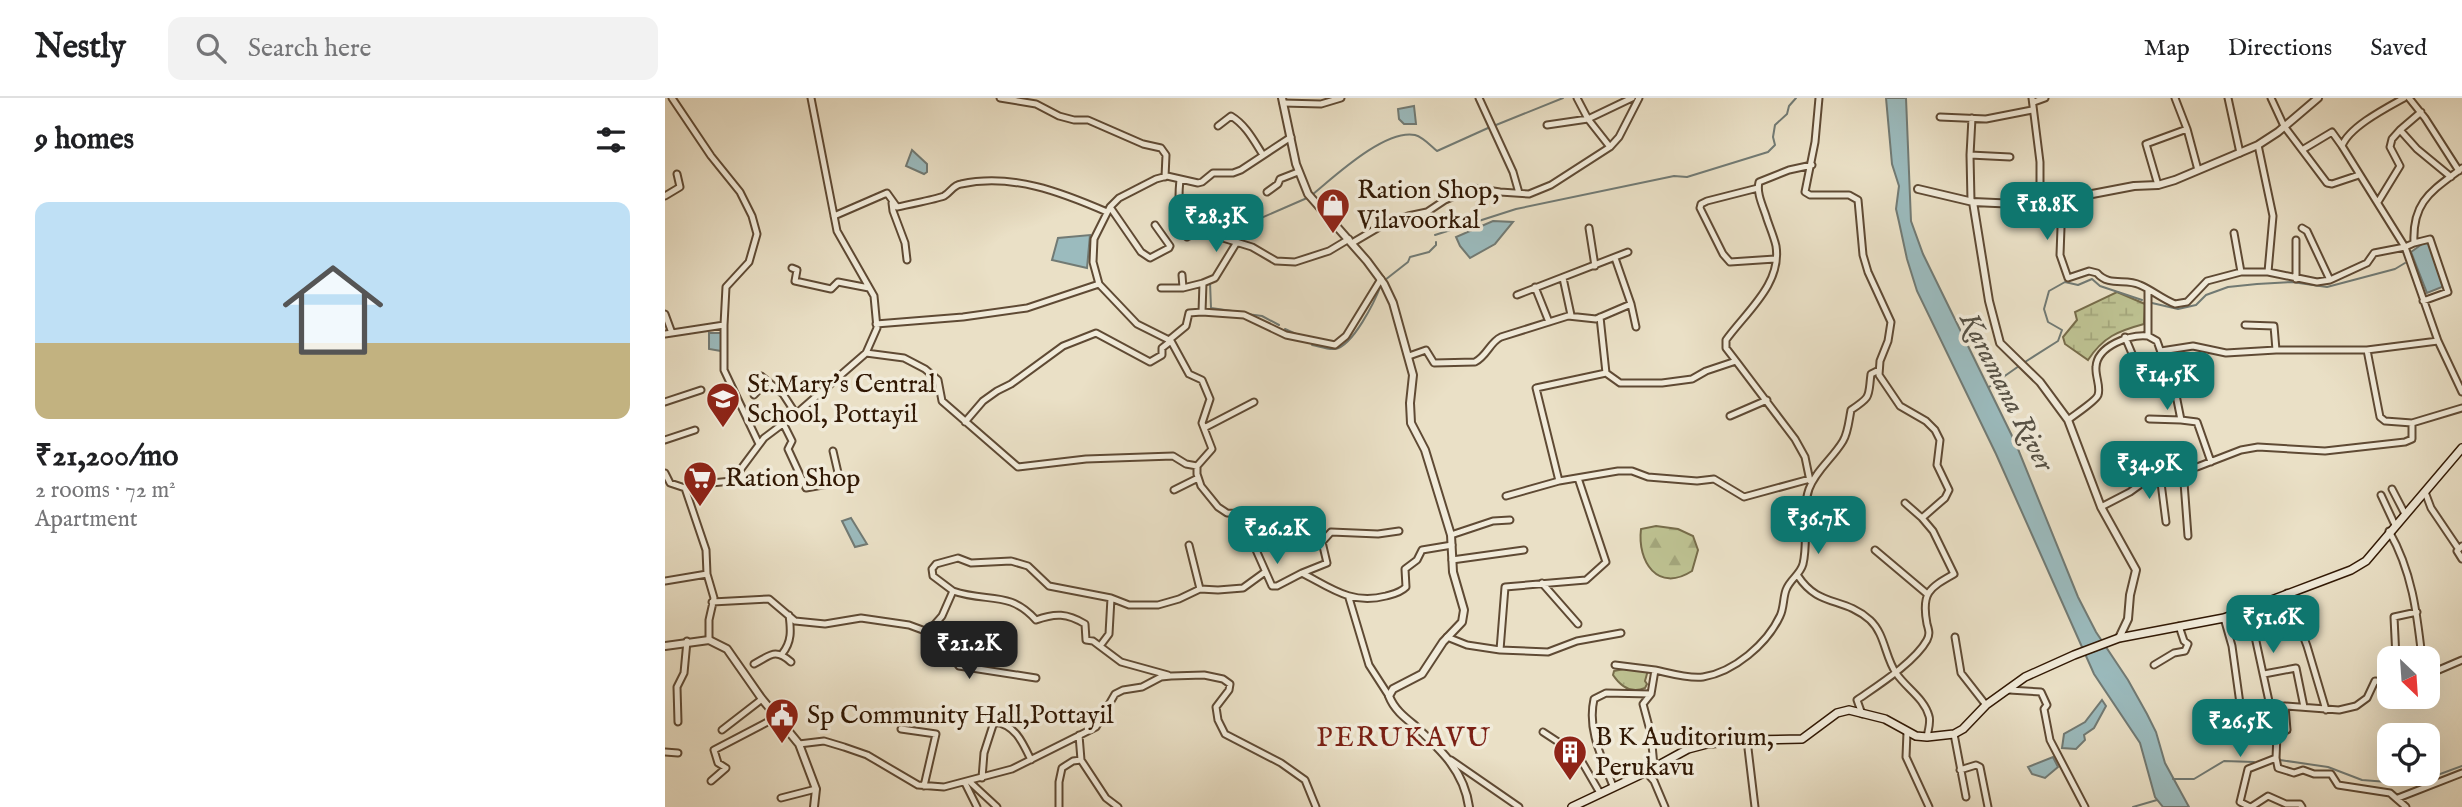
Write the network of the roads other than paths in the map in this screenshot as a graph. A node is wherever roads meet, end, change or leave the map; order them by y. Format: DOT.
graph roads {
  1 [pos="672,98"];
  2 [pos="811,98"];
  3 [pos="1000,98"];
  4 [pos="1341,98"];
  5 [pos="1479,98"];
  6 [pos="1577,98"];
  7 [pos="1632,98"];
  8 [pos="1639,98"];
  9 [pos="1819,98"];
  10 [pos="2045,98"];
  11 [pos="2175,98"];
  12 [pos="2228,98"];
  13 [pos="2271,98"];
  14 [pos="2318,98"];
  15 [pos="2404,98"];
  16 [pos="2410,98"];
  17 [pos="2033,100"];
  18 [pos="1282,101"];
  19 [pos="2032,110"];
  20 [pos="2421,112"];
  21 [pos="1940,117"];
  22 [pos="1588,118"];
  23 [pos="1972,118"];
  24 [pos="1547,125"];
  25 [pos="1218,126"];
  26 [pos="2284,126"];
  27 [pos="2187,129"];
  28 [pos="2400,130"];
  29 [pos="1291,136"];
  30 [pos="2258,145"];
  31 [pos="2342,146"];
  32 [pos="1610,147"];
  33 [pos="2302,150"];
  34 [pos="2240,153"];
  35 [pos="1263,155"];
  36 [pos="1970,155"];
  37 [pos="2010,156"];
  38 [pos="1812,165"];
  39 [pos="2198,170"];
  40 [pos="2460,170"];
  41 [pos="1298,172"];
  42 [pos="677,174"];
  43 [pos="2360,175"];
  44 [pos="1164,177"];
  45 [pos="2451,177"];
  46 [pos="1180,179"];
  47 [pos="2158,184"];
  48 [pos="1758,188"];
  49 [pos="1918,189"];
  50 [pos="1267,192"];
  51 [pos="1519,193"];
  52 [pos="665,196"];
  53 [pos="2062,200"];
  54 [pos="1972,202"];
  55 [pos="2378,202"];
  56 [pos="892,203"];
  57 [pos="2040,204"];
  58 [pos="1109,209"];
  59 [pos="834,216"];
  60 [pos="1226,222"];
  61 [pos="1155,225"];
  62 [pos="1589,228"];
  63 [pos="2302,228"];
  64 [pos="2234,233"];
  65 [pos="1210,234"];
  66 [pos="2296,240"];
  67 [pos="1235,241"];
  68 [pos="1351,241"];
  69 [pos="2414,243"];
  70 [pos="2405,247"];
  71 [pos="1629,252"];
  72 [pos="1615,258"];
  73 [pos="1775,259"];
  74 [pos="907,260"];
  75 [pos="1595,266"];
  76 [pos="792,268"];
  77 [pos="2241,272"];
  78 [pos="2268,272"];
  79 [pos="1182,275"];
  80 [pos="1563,278"];
  81 [pos="1381,279"];
  82 [pos="2296,279"];
  83 [pos="2330,279"];
  84 [pos="1203,283"];
  85 [pos="1099,284"];
  86 [pos="1535,287"];
  87 [pos="869,288"];
  88 [pos="1161,288"];
  89 [pos="1183,288"];
  90 [pos="2148,290"];
  91 [pos="1517,295"];
  92 [pos="2423,301"];
  93 [pos="1631,304"];
  94 [pos="1202,312"];
  95 [pos="665,314"];
  96 [pos="1571,315"];
  97 [pos="1600,317"];
  98 [pos="1549,322"];
  99 [pos="876,324"];
  100 [pos="724,325"];
  101 [pos="2245,325"];
  102 [pos="1636,327"];
  103 [pos="668,333"];
  104 [pos="2148,336"];
  105 [pos="2125,337"];
  106 [pos="1170,340"];
  107 [pos="2157,341"];
  108 [pos="2438,341"];
  109 [pos="2171,349"];
  110 [pos="2276,349"];
  111 [pos="2367,350"];
  112 [pos="2161,351"];
  113 [pos="866,353"];
  114 [pos="1409,356"];
  115 [pos="1736,361"];
  116 [pos="2136,363"];
  117 [pos="1879,370"];
  118 [pos="1606,373"];
  119 [pos="761,376"];
  120 [pos="767,381"];
  121 [pos="701,390"];
  122 [pos="2462,393"];
  123 [pos="754,395"];
  124 [pos="1767,400"];
  125 [pos="665,402"];
  126 [pos="1254,402"];
  127 [pos="2462,408"];
  128 [pos="796,414"];
  129 [pos="1730,416"];
  130 [pos="2149,419"];
  131 [pos="2068,420"];
  132 [pos="2181,420"];
  133 [pos="965,422"];
  134 [pos="783,423"];
  135 [pos="2412,423"];
  136 [pos="1204,428"];
  137 [pos="695,430"];
  138 [pos="665,440"];
  139 [pos="759,444"];
  140 [pos="2462,448"];
  141 [pos="832,451"];
  142 [pos="2211,461"];
  143 [pos="1197,466"];
  144 [pos="2183,469"];
  145 [pos="665,473"];
  146 [pos="2160,475"];
  147 [pos="1198,478"];
  148 [pos="1578,478"];
  149 [pos="1559,481"];
  150 [pos="1810,482"];
  151 [pos="668,484"];
  152 [pos="685,488"];
  153 [pos="2392,489"];
  154 [pos="1174,490"];
  155 [pos="2425,492"];
  156 [pos="2381,495"];
  157 [pos="1506,496"];
  158 [pos="1905,503"];
  159 [pos="2101,507"];
  160 [pos="2405,514"];
  161 [pos="1922,518"];
  162 [pos="1510,520"];
  163 [pos="2167,522"];
  164 [pos="2395,525"];
  165 [pos="1399,531"];
  166 [pos="2389,531"];
  167 [pos="1451,535"];
  168 [pos="2188,536"];
  169 [pos="1188,545"];
  170 [pos="1452,545"];
  171 [pos="2460,547"];
  172 [pos="1524,550"];
  173 [pos="1875,550"];
  174 [pos="2462,559"];
  175 [pos="1452,560"];
  176 [pos="1265,572"];
  177 [pos="1302,573"];
  178 [pos="707,574"];
  179 [pos="1798,576"];
  180 [pos="665,581"];
  181 [pos="1542,583"];
  182 [pos="1200,589"];
  183 [pos="953,591"];
  184 [pos="1926,593"];
  185 [pos="2287,593"];
  186 [pos="1111,598"];
  187 [pos="1349,598"];
  188 [pos="712,602"];
  189 [pos="2249,609"];
  190 [pos="2417,612"];
  191 [pos="789,615"];
  192 [pos="2224,618"];
  193 [pos="1578,624"];
  194 [pos="2179,626"];
  195 [pos="928,632"];
  196 [pos="1621,633"];
  197 [pos="1955,636"];
  198 [pos="1447,638"];
  199 [pos="2119,638"];
  200 [pos="709,640"];
  201 [pos="687,642"];
  202 [pos="665,646"];
  203 [pos="1100,646"];
  204 [pos="2395,646"];
  205 [pos="2421,646"];
  206 [pos="1500,650"];
  207 [pos="782,654"];
  208 [pos="2462,660"];
  209 [pos="791,662"];
  210 [pos="754,664"];
  211 [pos="2154,664"];
  212 [pos="1615,665"];
  213 [pos="2440,669"];
  214 [pos="1655,670"];
  215 [pos="1895,673"];
  216 [pos="2264,674"];
  217 [pos="1171,676"];
  218 [pos="1036,678"];
  219 [pos="2377,681"];
  220 [pos="2006,690"];
  221 [pos="1651,694"];
  222 [pos="1389,696"];
  223 [pos="762,699"];
  224 [pos="1986,705"];
  225 [pos="2270,706"];
  226 [pos="2285,706"];
  227 [pos="2304,707"];
  228 [pos="2326,710"];
  229 [pos="1862,714"];
  230 [pos="777,717"];
  231 [pos="678,722"];
  232 [pos="901,729"];
  233 [pos="722,730"];
  234 [pos="1543,732"];
  235 [pos="1907,732"];
  236 [pos="1954,734"];
  237 [pos="1079,735"];
  238 [pos="1927,737"];
  239 [pos="1747,740"];
  240 [pos="799,744"];
  241 [pos="665,752"];
  242 [pos="678,753"];
  243 [pos="2276,758"];
  244 [pos="1031,760"];
  245 [pos="1081,760"];
  246 [pos="1451,760"];
  247 [pos="1654,766"];
  248 [pos="1961,770"];
  249 [pos="1646,772"];
  250 [pos="2462,773"];
  251 [pos="982,778"];
  252 [pos="711,781"];
  253 [pos="967,782"];
  254 [pos="924,786"];
  255 [pos="1613,786"];
  256 [pos="816,789"];
  257 [pos="1600,793"];
  258 [pos="1966,797"];
  259 [pos="781,798"];
  260 [pos="2398,798"];
  261 [pos="814,807"];
  262 [pos="977,807"];
  263 [pos="997,807"];
  264 [pos="1059,807"];
  265 [pos="1118,807"];
  266 [pos="1316,807"];
  267 [pos="1469,807"];
  268 [pos="1519,807"];
  269 [pos="1572,807"];
  270 [pos="1665,807"];
  271 [pos="1755,807"];
  272 [pos="1930,807"];
  273 [pos="1988,807"];
  274 [pos="2085,807"];
  275 [pos="2251,807"];
  276 [pos="2302,807"];
  277 [pos="2406,807"];
  1 -- 100 [label="street"];
  2 -- 59 [label="street"];
  3 -- 44 [label="street"];
  4 -- 18 [label="street"];
  5 -- 51 [label="street"];
  6 -- 22 [label="street"];
  7 -- 22 [label="street"];
  8 -- 32 [label="street"];
  9 -- 38 [label="street"];
  10 -- 17 [label="street"];
  11 -- 27 [label="street"];
  12 -- 34 [label="street"];
  13 -- 26 [label="street"];
  14 -- 26 [label="street"];
  15 -- 31 [label="street"];
  16 -- 20 [label="street"];
  17 -- 19 [label="street"];
  18 -- 29 [label="street"];
  19 -- 23 [label="street"];
  19 -- 57 [label="street"];
  20 -- 28 [label="street"];
  20 -- 40 [label="street"];
  21 -- 23 [label="street"];
  22 -- 24 [label="street"];
  22 -- 32 [label="street"];
  23 -- 36 [label="street"];
  25 -- 35 [label="street"];
  26 -- 30 [label="street"];
  26 -- 33 [label="street"];
  27 -- 39 [label="street"];
  27 -- 47 [label="street"];
  28 -- 45 [label="street"];
  28 -- 55 [label="street"];
  29 -- 35 [label="street"];
  29 -- 41 [label="street"];
  30 -- 34 [label="street"];
  30 -- 78 [label="street"];
  31 -- 33 [label="street"];
  31 -- 43 [label="street"];
  32 -- 51 [label="street"];
  33 -- 43 [label="street"];
  34 -- 39 [label="street"];
  35 -- 46 [label="street"];
  36 -- 37 [label="street"];
  36 -- 54 [label="street"];
  38 -- 48 [label="street"];
  38 -- 117 [label="street"];
  39 -- 47 [label="street"];
  40 -- 45 [label="street"];
  41 -- 50 [label="street"];
  41 -- 68 [label="street"];
  42 -- 52 [label="street"];
  43 -- 55 [label="street"];
  44 -- 46 [label="street"];
  44 -- 58 [label="street"];
  45 -- 69 [label="street"];
  46 -- 65 [label="street"];
  47 -- 53 [label="street"];
  48 -- 73 [label="street"];
  48 -- 73 [label="street"];
  49 -- 54 [label="street"];
  51 -- 68 [label="street"];
  53 -- 57 [label="street"];
  53 -- 90 [label="street"];
  54 -- 57 [label="street"];
  54 -- 131 [label="street"];
  55 -- 70 [label="street"];
  56 -- 58 [label="street"];
  56 -- 59 [label="street"];
  56 -- 74 [label="street"];
  58 -- 61 [label="street"];
  58 -- 85 [label="street"];
  59 -- 87 [label="street"];
  60 -- 65 [label="street"];
  62 -- 75 [label="street"];
  63 -- 83 [label="street"];
  64 -- 77 [label="street"];
  65 -- 67 [label="street"];
  66 -- 82 [label="street"];
  67 -- 68 [label="street"];
  67 -- 84 [label="street"];
  68 -- 81 [label="street"];
  69 -- 70 [label="street"];
  69 -- 92 [label="street"];
  70 -- 83 [label="street"];
  70 -- 92 [label="street"];
  71 -- 72 [label="street"];
  72 -- 75 [label="street"];
  72 -- 93 [label="street"];
  73 -- 115 [label="street"];
  75 -- 80 [label="street"];
  76 -- 87 [label="street"];
  77 -- 78 [label="street"];
  77 -- 90 [label="street"];
  78 -- 82 [label="street"];
  79 -- 89 [label="street"];
  80 -- 86 [label="street"];
  80 -- 96 [label="street"];
  81 -- 94 [label="street"];
  81 -- 114 [label="street"];
  82 -- 83 [label="street"];
  84 -- 89 [label="street"];
  84 -- 94 [label="street"];
  85 -- 99 [label="street"];
  85 -- 106 [label="street"];
  86 -- 91 [label="street"];
  86 -- 98 [label="street"];
  87 -- 99 [label="street"];
  88 -- 89 [label="street"];
  90 -- 104 [label="street"];
  92 -- 108 [label="street"];
  93 -- 97 [label="street"];
  93 -- 102 [label="street"];
  94 -- 106 [label="street"];
  95 -- 103 [label="street"];
  96 -- 97 [label="street"];
  96 -- 98 [label="street"];
  97 -- 118 [label="street"];
  98 -- 114 [label="street"];
  99 -- 113 [label="street"];
  100 -- 103 [label="street"];
  100 -- 139 [label="street"];
  101 -- 110 [label="street"];
  104 -- 105 [label="street"];
  104 -- 107 [label="street"];
  105 -- 116 [label="street"];
  105 -- 131 [label="street"];
  106 -- 133 [label="street"];
  106 -- 136 [label="street"];
  107 -- 109 [label="street"];
  107 -- 112 [label="street"];
  108 -- 111 [label="street"];
  108 -- 122 [label="street"];
  109 -- 110 [label="street"];
  109 -- 112 [label="street"];
  110 -- 111 [label="street"];
  111 -- 135 [label="street"];
  112 -- 132 [label="street"];
  113 -- 128 [label="street"];
  113 -- 133 [label="street"];
  114 -- 167 [label="street"];
  115 -- 118 [label="street"];
  115 -- 124 [label="street"];
  117 -- 150 [label="street"];
  117 -- 161 [label="street"];
  118 -- 149 [label="street"];
  119 -- 120 [label="street"];
  120 -- 123 [label="street"];
  120 -- 128 [label="street"];
  121 -- 125 [label="street"];
  124 -- 129 [label="street"];
  124 -- 150 [label="street"];
  126 -- 136 [label="street"];
  127 -- 135 [label="street"];
  128 -- 134 [label="street"];
  130 -- 132 [label="street"];
  131 -- 159 [label="street"];
  132 -- 142 [label="street"];
  133 -- 143 [label="street"];
  134 -- 139 [label="street"];
  134 -- 141 [label="street"];
  135 -- 142 [label="street"];
  136 -- 143 [label="street"];
  137 -- 138 [label="street"];
  139 -- 152 [label="street"];
  140 -- 155 [label="main road"];
  142 -- 144 [label="street"];
  143 -- 147 [label="street"];
  144 -- 146 [label="street"];
  144 -- 168 [label="street"];
  145 -- 151 [label="street"];
  146 -- 159 [label="street"];
  146 -- 163 [label="street"];
  147 -- 154 [label="street"];
  147 -- 176 [label="street"];
  148 -- 149 [label="street"];
  148 -- 150 [label="street"];
  148 -- 181 [label="street"];
  149 -- 157 [label="street"];
  150 -- 179 [label="street"];
  151 -- 152 [label="street"];
  152 -- 178 [label="street"];
  153 -- 160 [label="street"];
  155 -- 160 [label="main road"];
  155 -- 171 [label="street"];
  156 -- 164 [label="street"];
  158 -- 161 [label="street"];
  159 -- 199 [label="street"];
  160 -- 164 [label="main road"];
  161 -- 184 [label="street"];
  162 -- 167 [label="street"];
  164 -- 166 [label="main road"];
  165 -- 177 [label="street"];
  166 -- 185 [label="main road"];
  166 -- 190 [label="street"];
  167 -- 170 [label="street"];
  169 -- 182 [label="street"];
  170 -- 175 [label="street"];
  170 -- 187 [label="street"];
  171 -- 174 [label="street"];
  172 -- 175 [label="street"];
  173 -- 184 [label="street"];
  175 -- 198 [label="street"];
  176 -- 177 [label="street"];
  176 -- 182 [label="street"];
  177 -- 187 [label="street"];
  178 -- 180 [label="street"];
  178 -- 188 [label="street"];
  179 -- 214 [label="street"];
  179 -- 215 [label="street"];
  181 -- 193 [label="street"];
  181 -- 206 [label="street"];
  182 -- 186 [label="street"];
  183 -- 186 [label="street"];
  183 -- 195 [label="street"];
  183 -- 203 [label="street"];
  184 -- 215 [label="street"];
  185 -- 189 [label="main road"];
  185 -- 228 [label="street"];
  186 -- 203 [label="street"];
  187 -- 222 [label="street"];
  188 -- 191 [label="street"];
  188 -- 200 [label="street"];
  189 -- 192 [label="main road"];
  189 -- 216 [label="street"];
  190 -- 204 [label="street"];
  190 -- 205 [label="street"];
  191 -- 195 [label="street"];
  191 -- 207 [label="street"];
  192 -- 194 [label="main road"];
  192 -- 225 [label="street"];
  194 -- 199 [label="main road"];
  194 -- 211 [label="street"];
  195 -- 218 [label="street"];
  196 -- 206 [label="street"];
  197 -- 224 [label="street"];
  198 -- 206 [label="street"];
  198 -- 222 [label="street"];
  199 -- 220 [label="main road"];
  200 -- 201 [label="street"];
  200 -- 223 [label="street"];
  201 -- 202 [label="street"];
  201 -- 231 [label="street"];
  203 -- 217 [label="street"];
  207 -- 209 [label="street"];
  207 -- 210 [label="street"];
  208 -- 213 [label="street"];
  212 -- 214 [label="street"];
  214 -- 221 [label="street"];
  215 -- 229 [label="street"];
  215 -- 238 [label="street"];
  216 -- 225 [label="street"];
  216 -- 227 [label="street"];
  217 -- 237 [label="street"];
  217 -- 266 [label="street"];
  219 -- 228 [label="street"];
  220 -- 224 [label="main road"];
  220 -- 274 [label="street"];
  221 -- 247 [label="street"];
  221 -- 255 [label="street"];
  222 -- 246 [label="street"];
  223 -- 230 [label="street"];
  223 -- 233 [label="street"];
  224 -- 236 [label="main road"];
  225 -- 226 [label="street"];
  226 -- 227 [label="street"];
  226 -- 243 [label="street"];
  227 -- 228 [label="street"];
  229 -- 235 [label="main road"];
  229 -- 239 [label="main road"];
  230 -- 240 [label="street"];
  230 -- 252 [label="street"];
  232 -- 254 [label="street"];
  234 -- 257 [label="street"];
  235 -- 238 [label="main road"];
  235 -- 272 [label="street"];
  236 -- 238 [label="main road"];
  236 -- 248 [label="street"];
  237 -- 244 [label="street"];
  237 -- 245 [label="street"];
  239 -- 247 [label="main road"];
  239 -- 271 [label="street"];
  240 -- 254 [label="street"];
  240 -- 256 [label="street"];
  241 -- 242 [label="street"];
  243 -- 260 [label="street"];
  243 -- 275 [label="street"];
  244 -- 251 [label="street"];
  244 -- 251 [label="street"];
  245 -- 264 [label="street"];
  245 -- 265 [label="street"];
  246 -- 267 [label="street"];
  246 -- 268 [label="street"];
  247 -- 249 [label="main road"];
  248 -- 258 [label="street"];
  248 -- 273 [label="street"];
  249 -- 255 [label="main road"];
  249 -- 270 [label="street"];
  250 -- 260 [label="street"];
  251 -- 253 [label="street"];
  253 -- 254 [label="street"];
  253 -- 262 [label="street"];
  253 -- 263 [label="street"];
  255 -- 257 [label="main road"];
  256 -- 259 [label="street"];
  256 -- 261 [label="street"];
  257 -- 269 [label="main road"];
  260 -- 277 [label="street"];
  275 -- 276 [label="street"];
}
